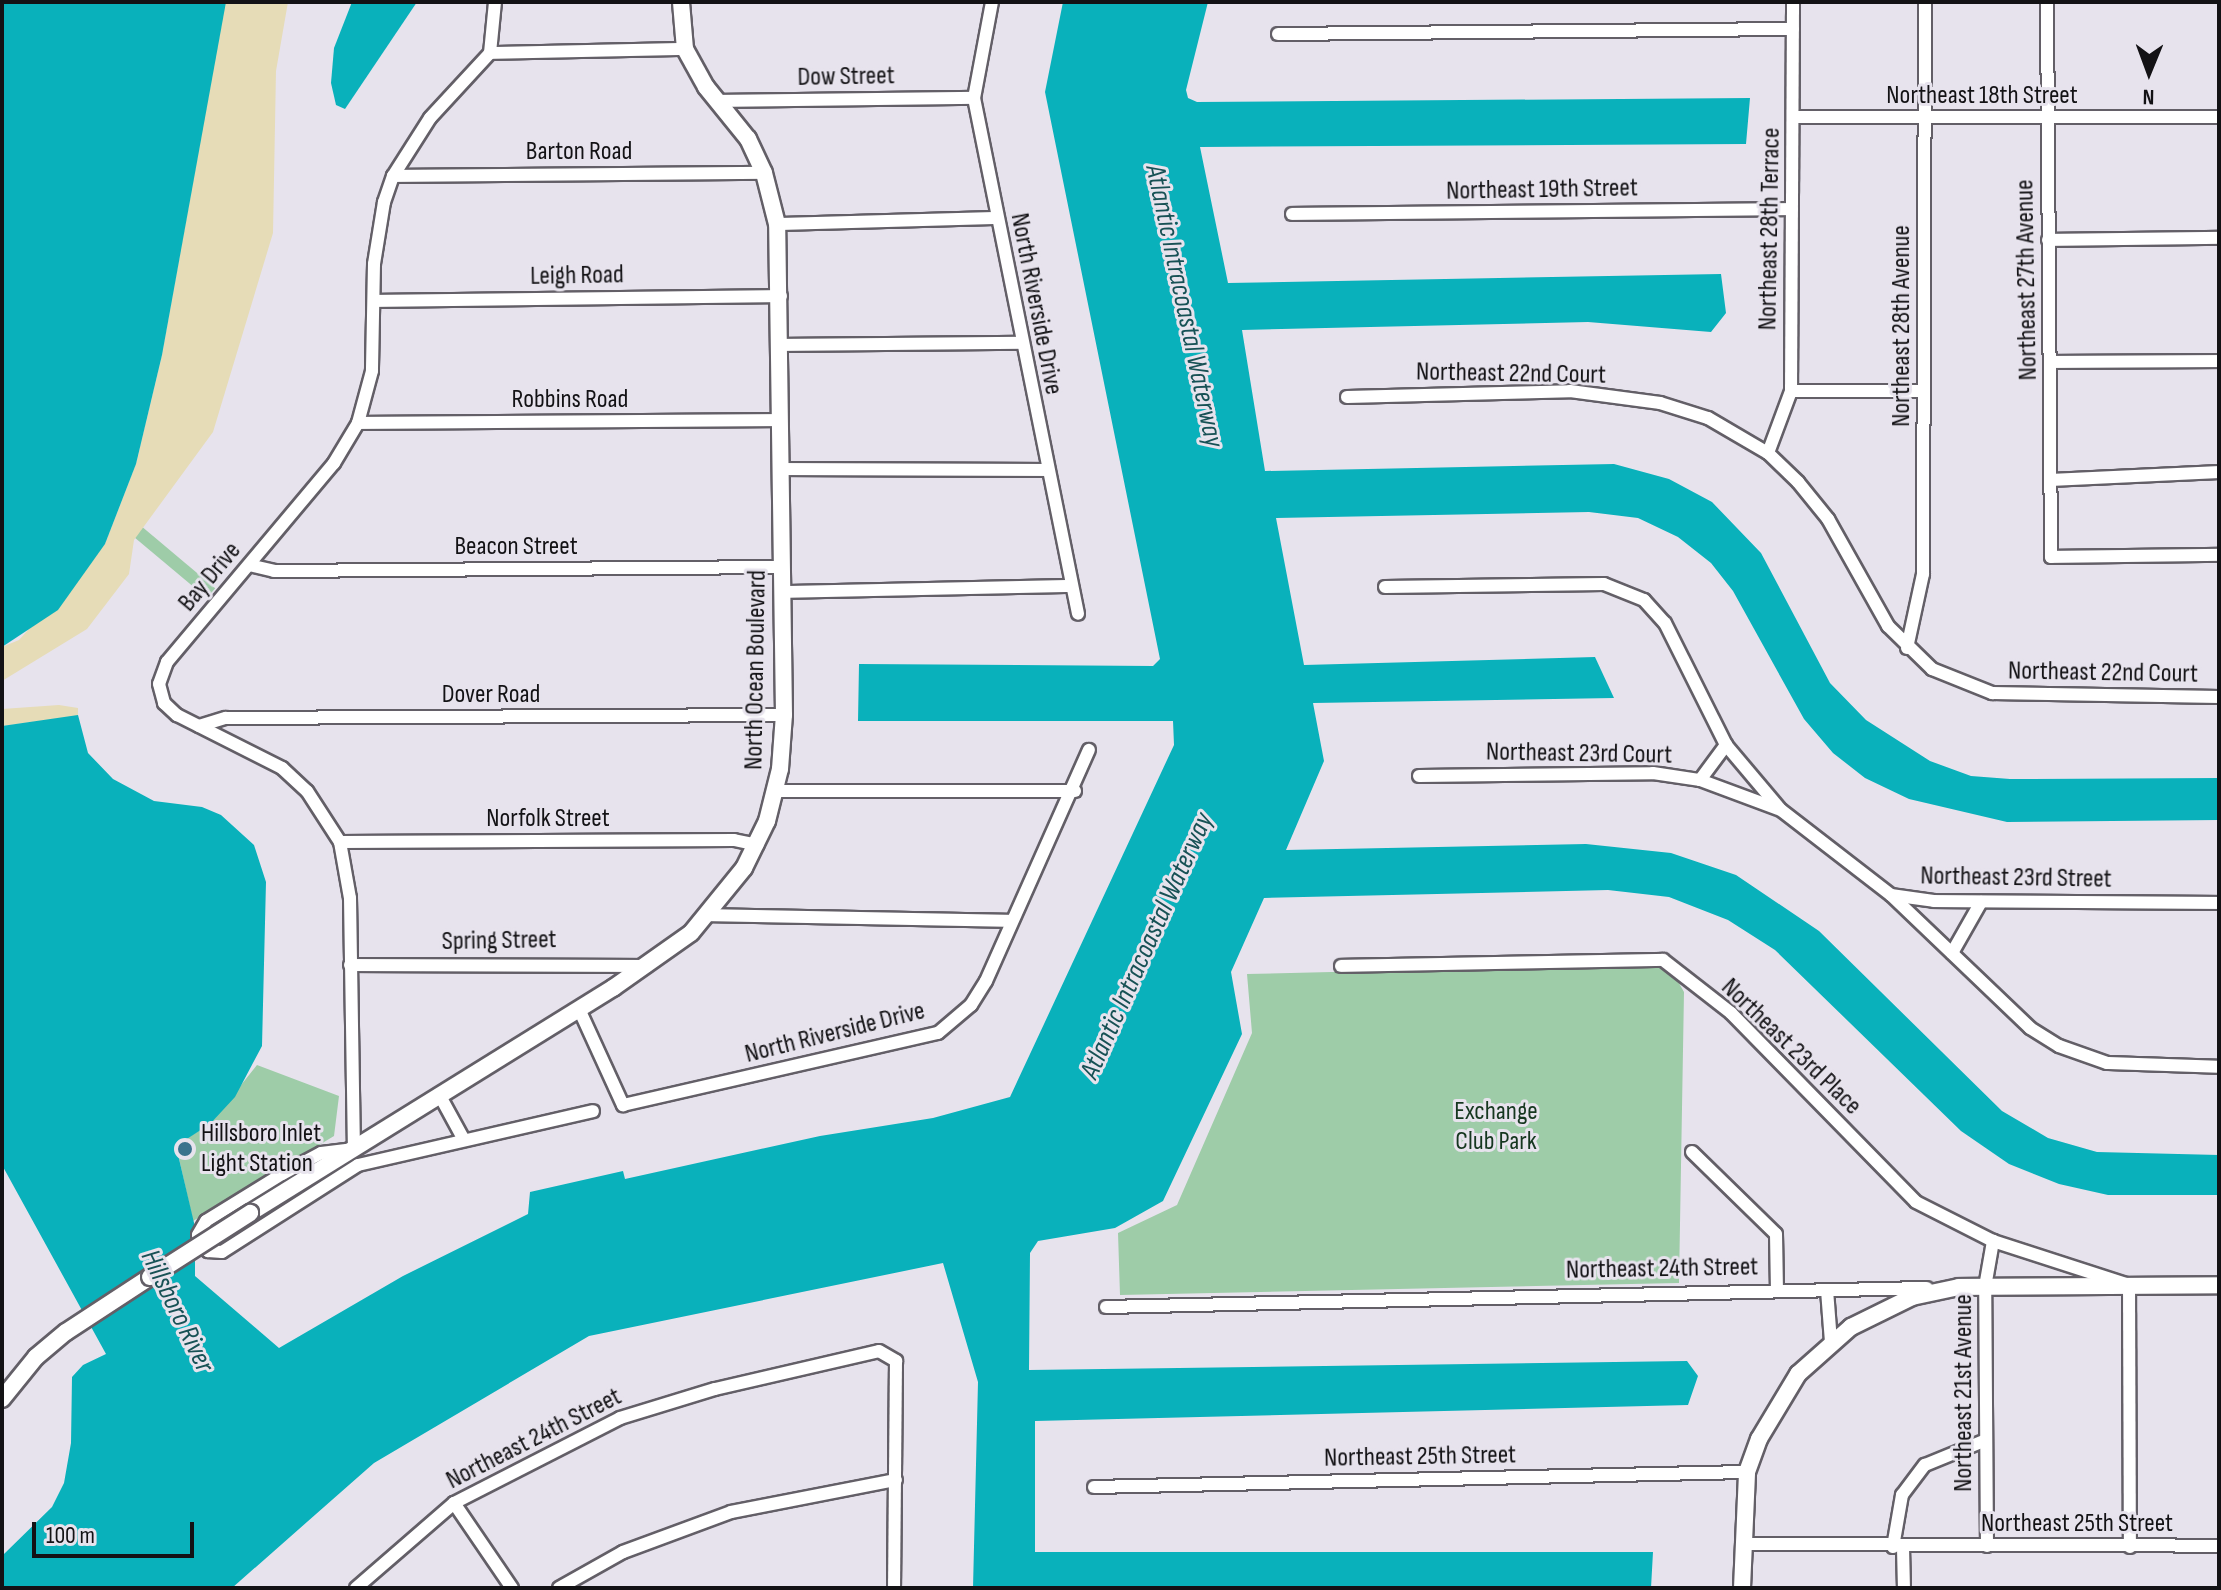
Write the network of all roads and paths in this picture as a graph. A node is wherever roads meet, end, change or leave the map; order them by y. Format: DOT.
graph roads {
  1 [pos="495,2"];
  2 [pos="681,2"];
  3 [pos="992,2"];
  4 [pos="1793,2"];
  5 [pos="1925,2"];
  6 [pos="2047,2"];
  7 [pos="1793,29"];
  8 [pos="1278,34"];
  9 [pos="685,49"];
  10 [pos="490,53"];
  11 [pos="974,98"];
  12 [pos="719,101"];
  13 [pos="1793,117"];
  14 [pos="2219,117"];
  15 [pos="2047,118"];
  16 [pos="1924,119"];
  17 [pos="764,173"];
  18 [pos="393,176"];
  19 [pos="1792,209"];
  20 [pos="1292,214"];
  21 [pos="997,218"];
  22 [pos="777,224"];
  23 [pos="2219,238"];
  24 [pos="2048,240"];
  25 [pos="781,296"];
  26 [pos="375,301"];
  27 [pos="1019,343"];
  28 [pos="780,345"];
  29 [pos="2219,361"];
  30 [pos="2050,362"];
  31 [pos="1791,391"];
  32 [pos="1924,391"];
  33 [pos="1347,397"];
  34 [pos="781,420"];
  35 [pos="358,423"];
  36 [pos="1768,453"];
  37 [pos="782,469"];
  38 [pos="1047,470"];
  39 [pos="2219,472"];
  40 [pos="2051,480"];
  41 [pos="2219,555"];
  42 [pos="249,565"];
  43 [pos="783,567"];
  44 [pos="1072,586"];
  45 [pos="1385,587"];
  46 [pos="783,592"];
  47 [pos="1078,614"];
  48 [pos="1907,648"];
  49 [pos="2219,697"];
  50 [pos="784,715"];
  51 [pos="199,726"];
  52 [pos="1726,745"];
  53 [pos="1089,750"];
  54 [pos="1419,776"];
  55 [pos="1700,780"];
  56 [pos="776,791"];
  57 [pos="1075,791"];
  58 [pos="1781,810"];
  59 [pos="340,842"];
  60 [pos="757,845"];
  61 [pos="1891,895"];
  62 [pos="1981,902"];
  63 [pos="2219,903"];
  64 [pos="708,915"];
  65 [pos="1012,921"];
  66 [pos="1952,953"];
  67 [pos="350,965"];
  68 [pos="647,966"];
  69 [pos="1341,966"];
  70 [pos="579,1009"];
  71 [pos="2219,1067"];
  72 [pos="440,1096"];
  73 [pos="593,1111"];
  74 [pos="464,1140"];
  75 [pos="354,1149"];
  76 [pos="1692,1152"];
  77 [pos="1993,1241"];
  78 [pos="2129,1285"];
  79 [pos="2219,1285"];
  80 [pos="1959,1287"];
  81 [pos="1985,1287"];
  82 [pos="1777,1290"];
  83 [pos="1827,1290"];
  84 [pos="1106,1307"];
  85 [pos="1831,1342"];
  86 [pos="2,1399"];
  87 [pos="1986,1440"];
  88 [pos="1747,1472"];
  89 [pos="896,1480"];
  90 [pos="1094,1487"];
  91 [pos="454,1503"];
  92 [pos="1743,1544"];
  93 [pos="1987,1546"];
  94 [pos="2219,1546"];
  95 [pos="2130,1547"];
  96 [pos="1898,1548"];
  97 [pos="356,1588"];
  98 [pos="512,1588"];
  99 [pos="559,1588"];
  100 [pos="894,1588"];
  101 [pos="1742,1588"];
  102 [pos="1904,1588"];
  1 -- 10 [label="street"];
  2 -- 9 [label="main road, North Ocean Boulevard"];
  3 -- 11 [label="street, North Riverside Drive"];
  4 -- 7 [label="street, Northeast 28th Terrace"];
  5 -- 16 [label="street, Northeast 28th Avenue"];
  6 -- 15 [label="street, Northeast 27th Avenue"];
  7 -- 8 [label="street"];
  7 -- 13 [label="street, Northeast 28th Terrace"];
  9 -- 10 [label="street"];
  9 -- 12 [label="main road, North Ocean Boulevard"];
  10 -- 18 [label="street, Bay Drive"];
  11 -- 12 [label="street, Dow Street"];
  11 -- 21 [label="street, North Riverside Drive"];
  12 -- 17 [label="main road, North Ocean Boulevard"];
  13 -- 16 [label="street, Northeast 18th Street"];
  13 -- 19 [label="street, Northeast 28th Terrace"];
  14 -- 15 [label="street, Northeast 18th Street"];
  15 -- 16 [label="street, Northeast 18th Street"];
  15 -- 24 [label="street, Northeast 27th Avenue"];
  16 -- 32 [label="street, Northeast 28th Avenue"];
  17 -- 18 [label="street, Barton Road"];
  17 -- 22 [label="main road, North Ocean Boulevard"];
  18 -- 26 [label="street, Bay Drive"];
  19 -- 20 [label="street, Northeast 19th Street"];
  19 -- 31 [label="street, Northeast 28th Terrace"];
  21 -- 22 [label="street"];
  21 -- 27 [label="street, North Riverside Drive"];
  22 -- 25 [label="main road, North Ocean Boulevard"];
  23 -- 24 [label="street"];
  24 -- 30 [label="street, Northeast 27th Avenue"];
  25 -- 26 [label="street, Leigh Road"];
  25 -- 28 [label="main road, North Ocean Boulevard"];
  26 -- 35 [label="street, Bay Drive"];
  27 -- 28 [label="street"];
  27 -- 38 [label="street, North Riverside Drive"];
  28 -- 34 [label="main road, North Ocean Boulevard"];
  29 -- 30 [label="street"];
  30 -- 40 [label="street, Northeast 27th Avenue"];
  31 -- 32 [label="street"];
  31 -- 36 [label="street, Northeast 28th Terrace"];
  32 -- 48 [label="street, Northeast 28th Avenue"];
  33 -- 36 [label="street, Northeast 22nd Court"];
  34 -- 35 [label="street, Robbins Road"];
  34 -- 37 [label="main road, North Ocean Boulevard"];
  35 -- 42 [label="street, Bay Drive"];
  36 -- 48 [label="street, Northeast 22nd Court"];
  37 -- 38 [label="street"];
  37 -- 43 [label="main road, North Ocean Boulevard"];
  38 -- 44 [label="street, North Riverside Drive"];
  39 -- 40 [label="street"];
  40 -- 41 [label="street, Northeast 27th Avenue"];
  42 -- 43 [label="street, Beacon Street"];
  42 -- 51 [label="street, Bay Drive"];
  43 -- 46 [label="main road, North Ocean Boulevard"];
  44 -- 46 [label="street"];
  44 -- 47 [label="street, North Riverside Drive"];
  45 -- 52 [label="street, Northeast 23rd Street"];
  46 -- 50 [label="main road, North Ocean Boulevard"];
  48 -- 49 [label="street, Northeast 22nd Court"];
  50 -- 51 [label="street, Dover Road"];
  50 -- 56 [label="main road, North Ocean Boulevard"];
  51 -- 59 [label="street, Bay Drive"];
  52 -- 55 [label="street"];
  52 -- 58 [label="street, Northeast 23rd Street"];
  53 -- 57 [label="street, North Riverside Drive"];
  54 -- 55 [label="street, Northeast 23rd Court"];
  55 -- 58 [label="street, Northeast 23rd Court"];
  56 -- 57 [label="street"];
  56 -- 60 [label="main road, North Ocean Boulevard"];
  57 -- 65 [label="street, North Riverside Drive"];
  58 -- 61 [label="street, Northeast 23rd Street"];
  59 -- 60 [label="street, Norfolk Street"];
  59 -- 67 [label="street, Bay Drive"];
  60 -- 64 [label="main road, North Ocean Boulevard"];
  61 -- 62 [label="street, Northeast 23rd Street"];
  61 -- 66 [label="street"];
  62 -- 63 [label="street, Northeast 23rd Street"];
  62 -- 66 [label="street"];
  64 -- 65 [label="street"];
  64 -- 68 [label="main road, North Ocean Boulevard"];
  65 -- 70 [label="street, North Riverside Drive"];
  66 -- 71 [label="street"];
  67 -- 68 [label="street, Spring Street"];
  67 -- 75 [label="street, Bay Drive"];
  68 -- 70 [label="main road, North Ocean Boulevard"];
  69 -- 77 [label="street, Northeast 23rd Place"];
  70 -- 72 [label="main road, North Ocean Boulevard"];
  72 -- 74 [label="street"];
  72 -- 75 [label="main road, North Ocean Boulevard"];
  73 -- 74 [label="street"];
  74 -- 75 [label="street"];
  75 -- 86 [label="main road, North Ocean Boulevard, bridge"];
  76 -- 82 [label="street"];
  77 -- 78 [label="street, Northeast 23rd Place"];
  77 -- 81 [label="street, Northeast 21st Avenue"];
  78 -- 79 [label="main road, Northeast 24th Street"];
  78 -- 81 [label="main road, Northeast 24th Street"];
  78 -- 95 [label="street"];
  80 -- 81 [label="main road, Northeast 24th Street"];
  80 -- 83 [label="street, Northeast 24th Street"];
  80 -- 85 [label="main road"];
  81 -- 87 [label="street, Northeast 21st Avenue"];
  82 -- 83 [label="street, Northeast 24th Street"];
  82 -- 84 [label="street, Northeast 24th Street"];
  83 -- 85 [label="street"];
  85 -- 88 [label="main road"];
  87 -- 93 [label="street, Northeast 21st Avenue"];
  87 -- 96 [label="street"];
  88 -- 90 [label="street, Northeast 25th Street"];
  88 -- 92 [label="main road"];
  89 -- 91 [label="street, Northeast 24th Street"];
  89 -- 99 [label="street"];
  89 -- 100 [label="street"];
  91 -- 97 [label="street, Northeast 24th Street"];
  91 -- 98 [label="street"];
  92 -- 96 [label="street, Northeast 25th Street"];
  92 -- 101 [label="main road"];
  93 -- 95 [label="street, Northeast 25th Street"];
  93 -- 96 [label="street, Northeast 25th Street"];
  94 -- 95 [label="street, Northeast 25th Street"];
  96 -- 102 [label="street"];
}
